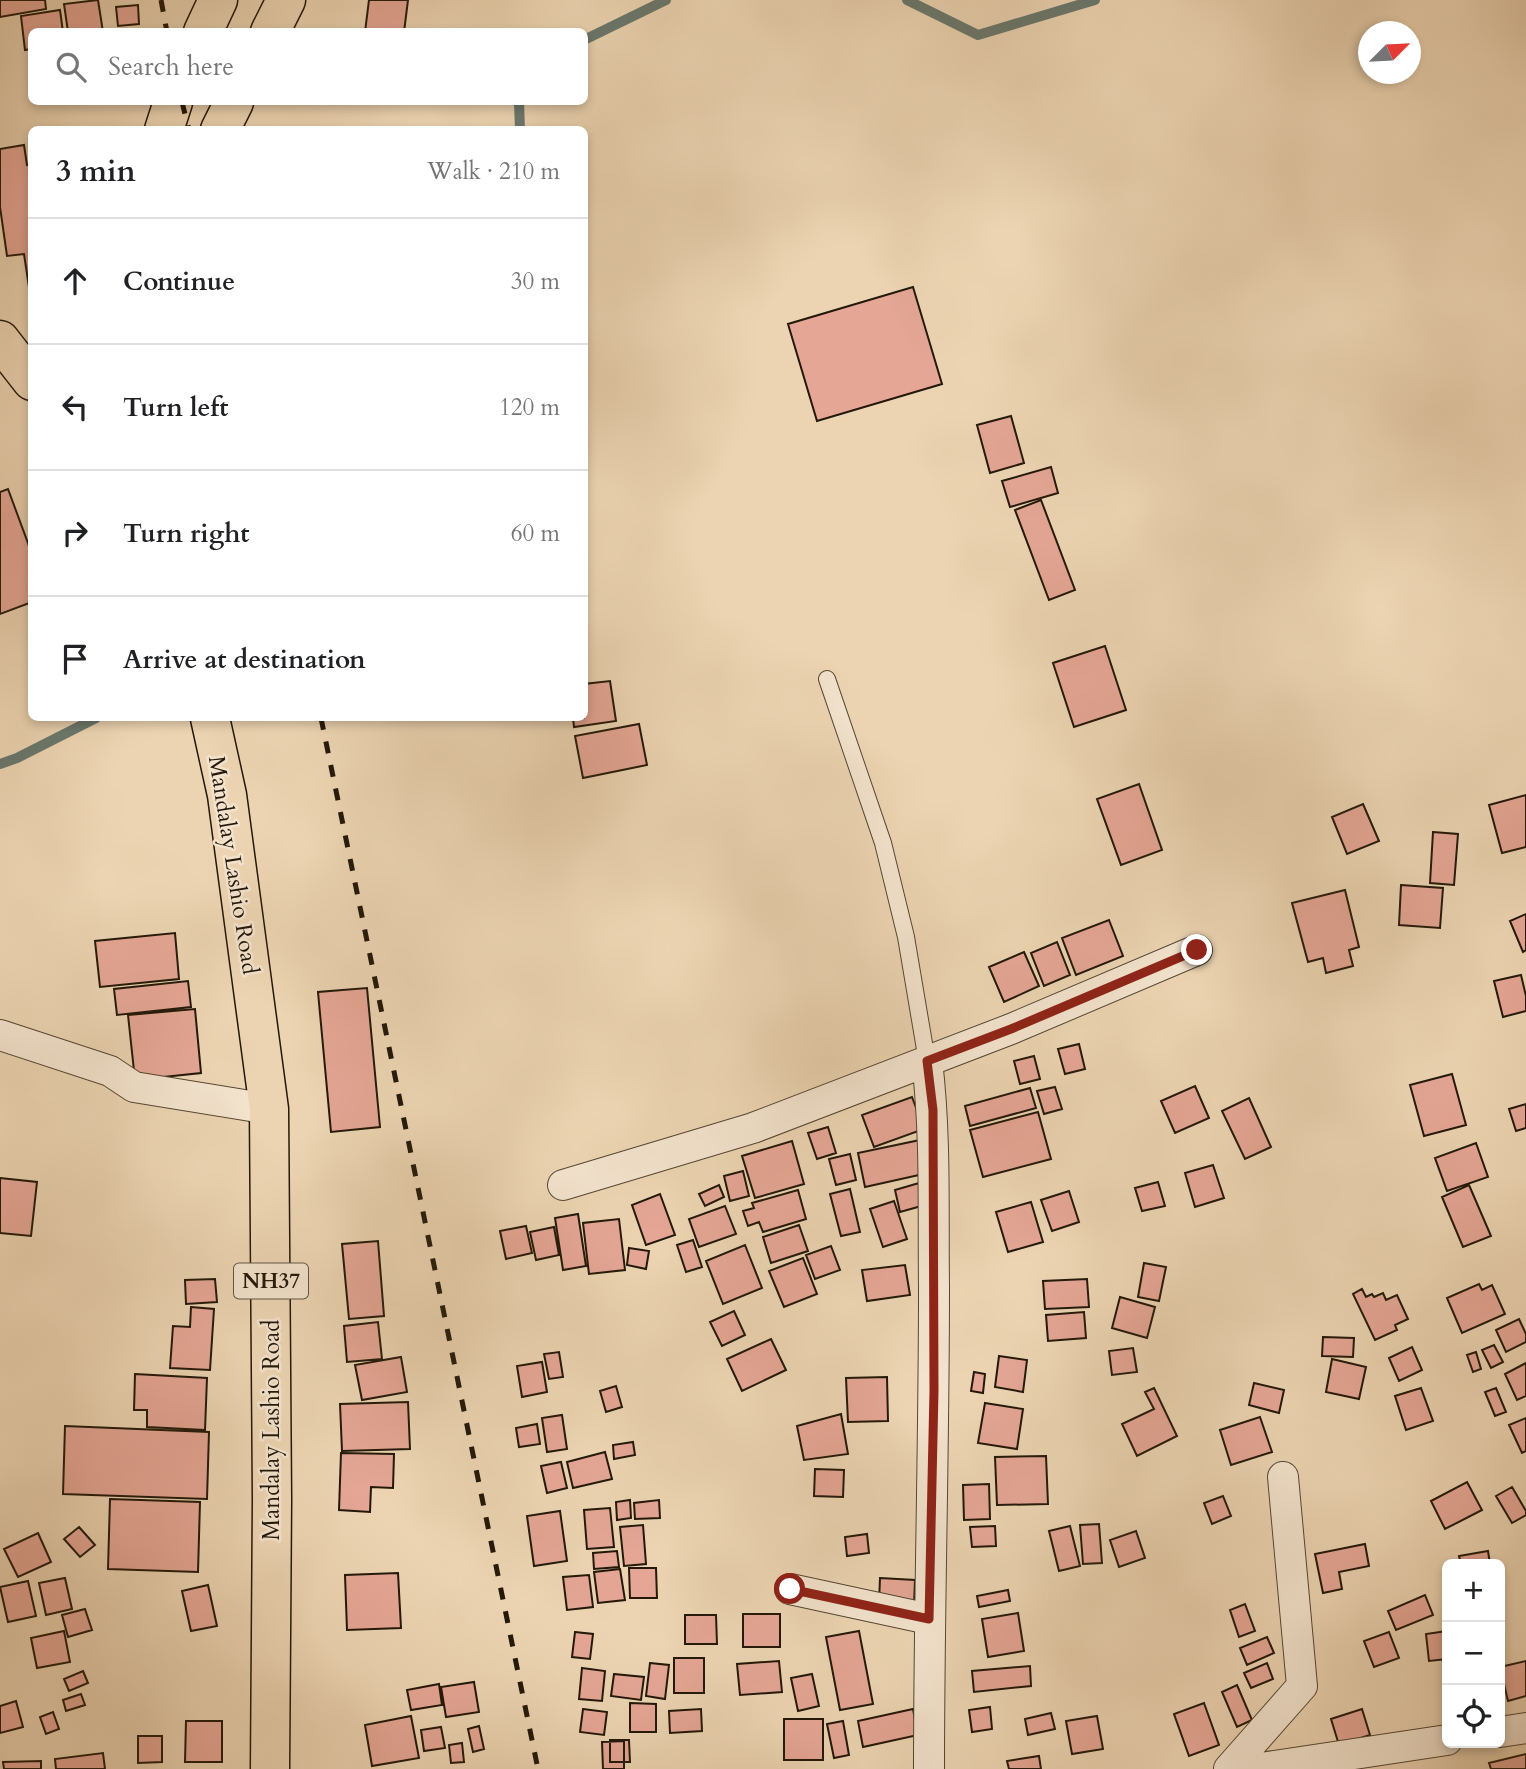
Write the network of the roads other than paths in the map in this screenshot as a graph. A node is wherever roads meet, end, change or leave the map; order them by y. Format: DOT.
graph roads {
  1 [pos="218,0"];
  2 [pos="286,0"];
  3 [pos="205,28"];
  4 [pos="272,28"];
  5 [pos="172,105"];
  6 [pos="232,105"];
  7 [pos="165,126"];
  8 [pos="222,126"];
  9 [pos="0,340"];
  10 [pos="28,376"];
  11 [pos="827,679"];
  12 [pos="211,721"];
  13 [pos="1197,950"];
  14 [pos="0,1035"];
  15 [pos="927,1061"];
  16 [pos="269,1109"];
  17 [pos="562,1185"];
  18 [pos="1283,1477"];
  19 [pos="790,1589"];
  20 [pos="929,1619"];
  21 [pos="1526,1728"];
  22 [pos="1505,1731"];
  23 [pos="1442,1741"];
  24 [pos="270,1769"];
  25 [pos="929,1769"];
  26 [pos="1229,1769"];
  27 [pos="1254,1769"];
  1 -- 3 [label="main road"];
  2 -- 4 [label="main road"];
  5 -- 7 [label="main road"];
  6 -- 8 [label="main road"];
  9 -- 10 [label="main road"];
  11 -- 15 [label="lane"];
  12 -- 16 [label="main road, Mandalay Lashio Road / NH37"];
  13 -- 15 [label="street"];
  14 -- 16 [label="street"];
  15 -- 17 [label="street"];
  15 -- 20 [label="street"];
  16 -- 24 [label="main road, Mandalay Lashio Road / NH37"];
  18 -- 26 [label="street"];
  19 -- 20 [label="street"];
  20 -- 25 [label="street"];
  21 -- 22 [label="street"];
  23 -- 27 [label="street"];
}
